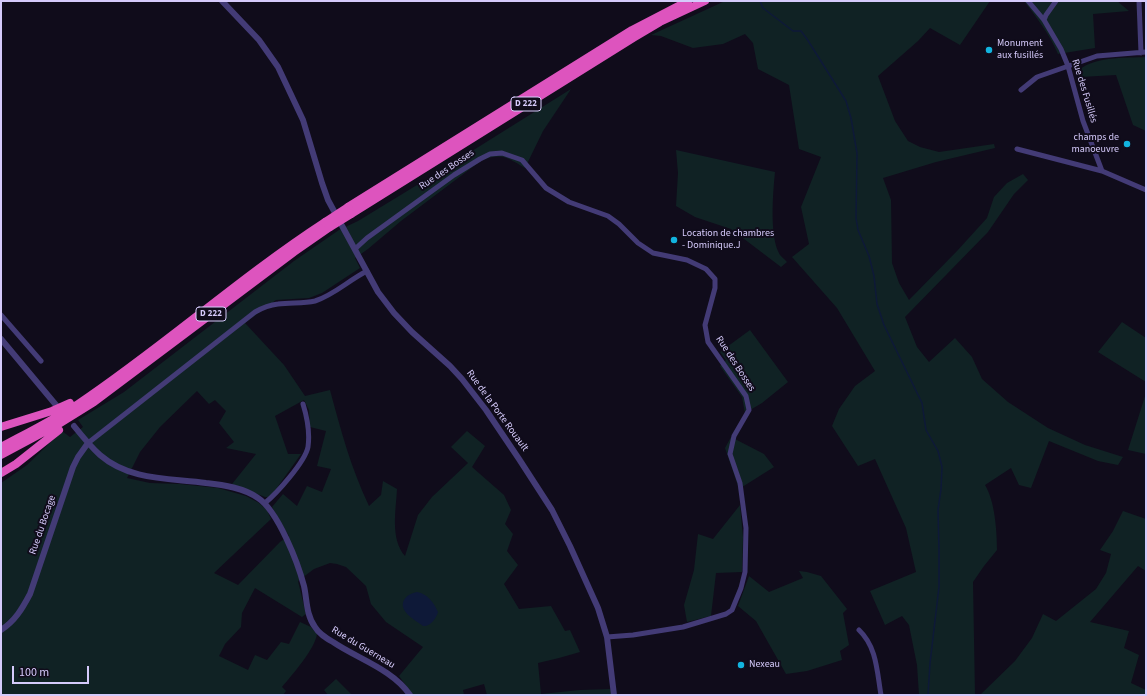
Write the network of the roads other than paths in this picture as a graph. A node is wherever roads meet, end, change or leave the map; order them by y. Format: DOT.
graph roads {
  1 [pos="222,1"];
  2 [pos="688,1"];
  3 [pos="705,1"];
  4 [pos="1028,1"];
  5 [pos="1056,1"];
  6 [pos="1139,1"];
  7 [pos="1044,20"];
  8 [pos="1143,52"];
  9 [pos="1068,66"];
  10 [pos="1021,90"];
  11 [pos="1017,149"];
  12 [pos="1102,171"];
  13 [pos="1146,190"];
  14 [pos="350,211"];
  15 [pos="327,224"];
  16 [pos="355,249"];
  17 [pos="367,271"];
  18 [pos="1,315"];
  19 [pos="1,339"];
  20 [pos="41,361"];
  21 [pos="101,388"];
  22 [pos="94,402"];
  23 [pos="303,404"];
  24 [pos="56,405"];
  25 [pos="74,426"];
  26 [pos="1,427"];
  27 [pos="88,443"];
  28 [pos="1,447"];
  29 [pos="1,455"];
  30 [pos="1,474"];
  31 [pos="265,503"];
  32 [pos="1,630"];
  33 [pos="859,630"];
  34 [pos="608,637"];
  35 [pos="410,695"];
  36 [pos="614,695"];
  37 [pos="881,695"];
  1 -- 16 [label="street, Rue de la Porte Rouault"];
  2 -- 14 [label="highway, D 222"];
  3 -- 14 [label="highway, D 222"];
  4 -- 7 [label="street, Rue des Fusillés"];
  5 -- 7 [label="street"];
  6 -- 8 [label="street"];
  7 -- 9 [label="street, Rue des Fusillés"];
  8 -- 9 [label="street"];
  9 -- 10 [label="street"];
  9 -- 12 [label="street, Rue des Fusillés"];
  11 -- 12 [label="street"];
  12 -- 13 [label="street"];
  14 -- 15 [label="highway, D 222, bridge"];
  15 -- 21 [label="highway, D 222"];
  15 -- 22 [label="highway, D 222"];
  16 -- 17 [label="street, Rue de la Porte Rouault"];
  16 -- 34 [label="street, Rue des Bosses"];
  17 -- 27 [label="street"];
  17 -- 34 [label="street, Rue de la Porte Rouault"];
  18 -- 20 [label="street"];
  19 -- 24 [label="street"];
  21 -- 26 [label="highway"];
  21 -- 28 [label="highway, D 222"];
  22 -- 29 [label="highway, D 222"];
  22 -- 30 [label="highway"];
  23 -- 31 [label="street"];
  25 -- 27 [label="street"];
  27 -- 31 [label="street"];
  27 -- 32 [label="street, Rue du Bocage"];
  31 -- 35 [label="street, Rue du Guerneau"];
  33 -- 37 [label="street"];
  34 -- 36 [label="street, Rue de la Porte Rouault"];
}
